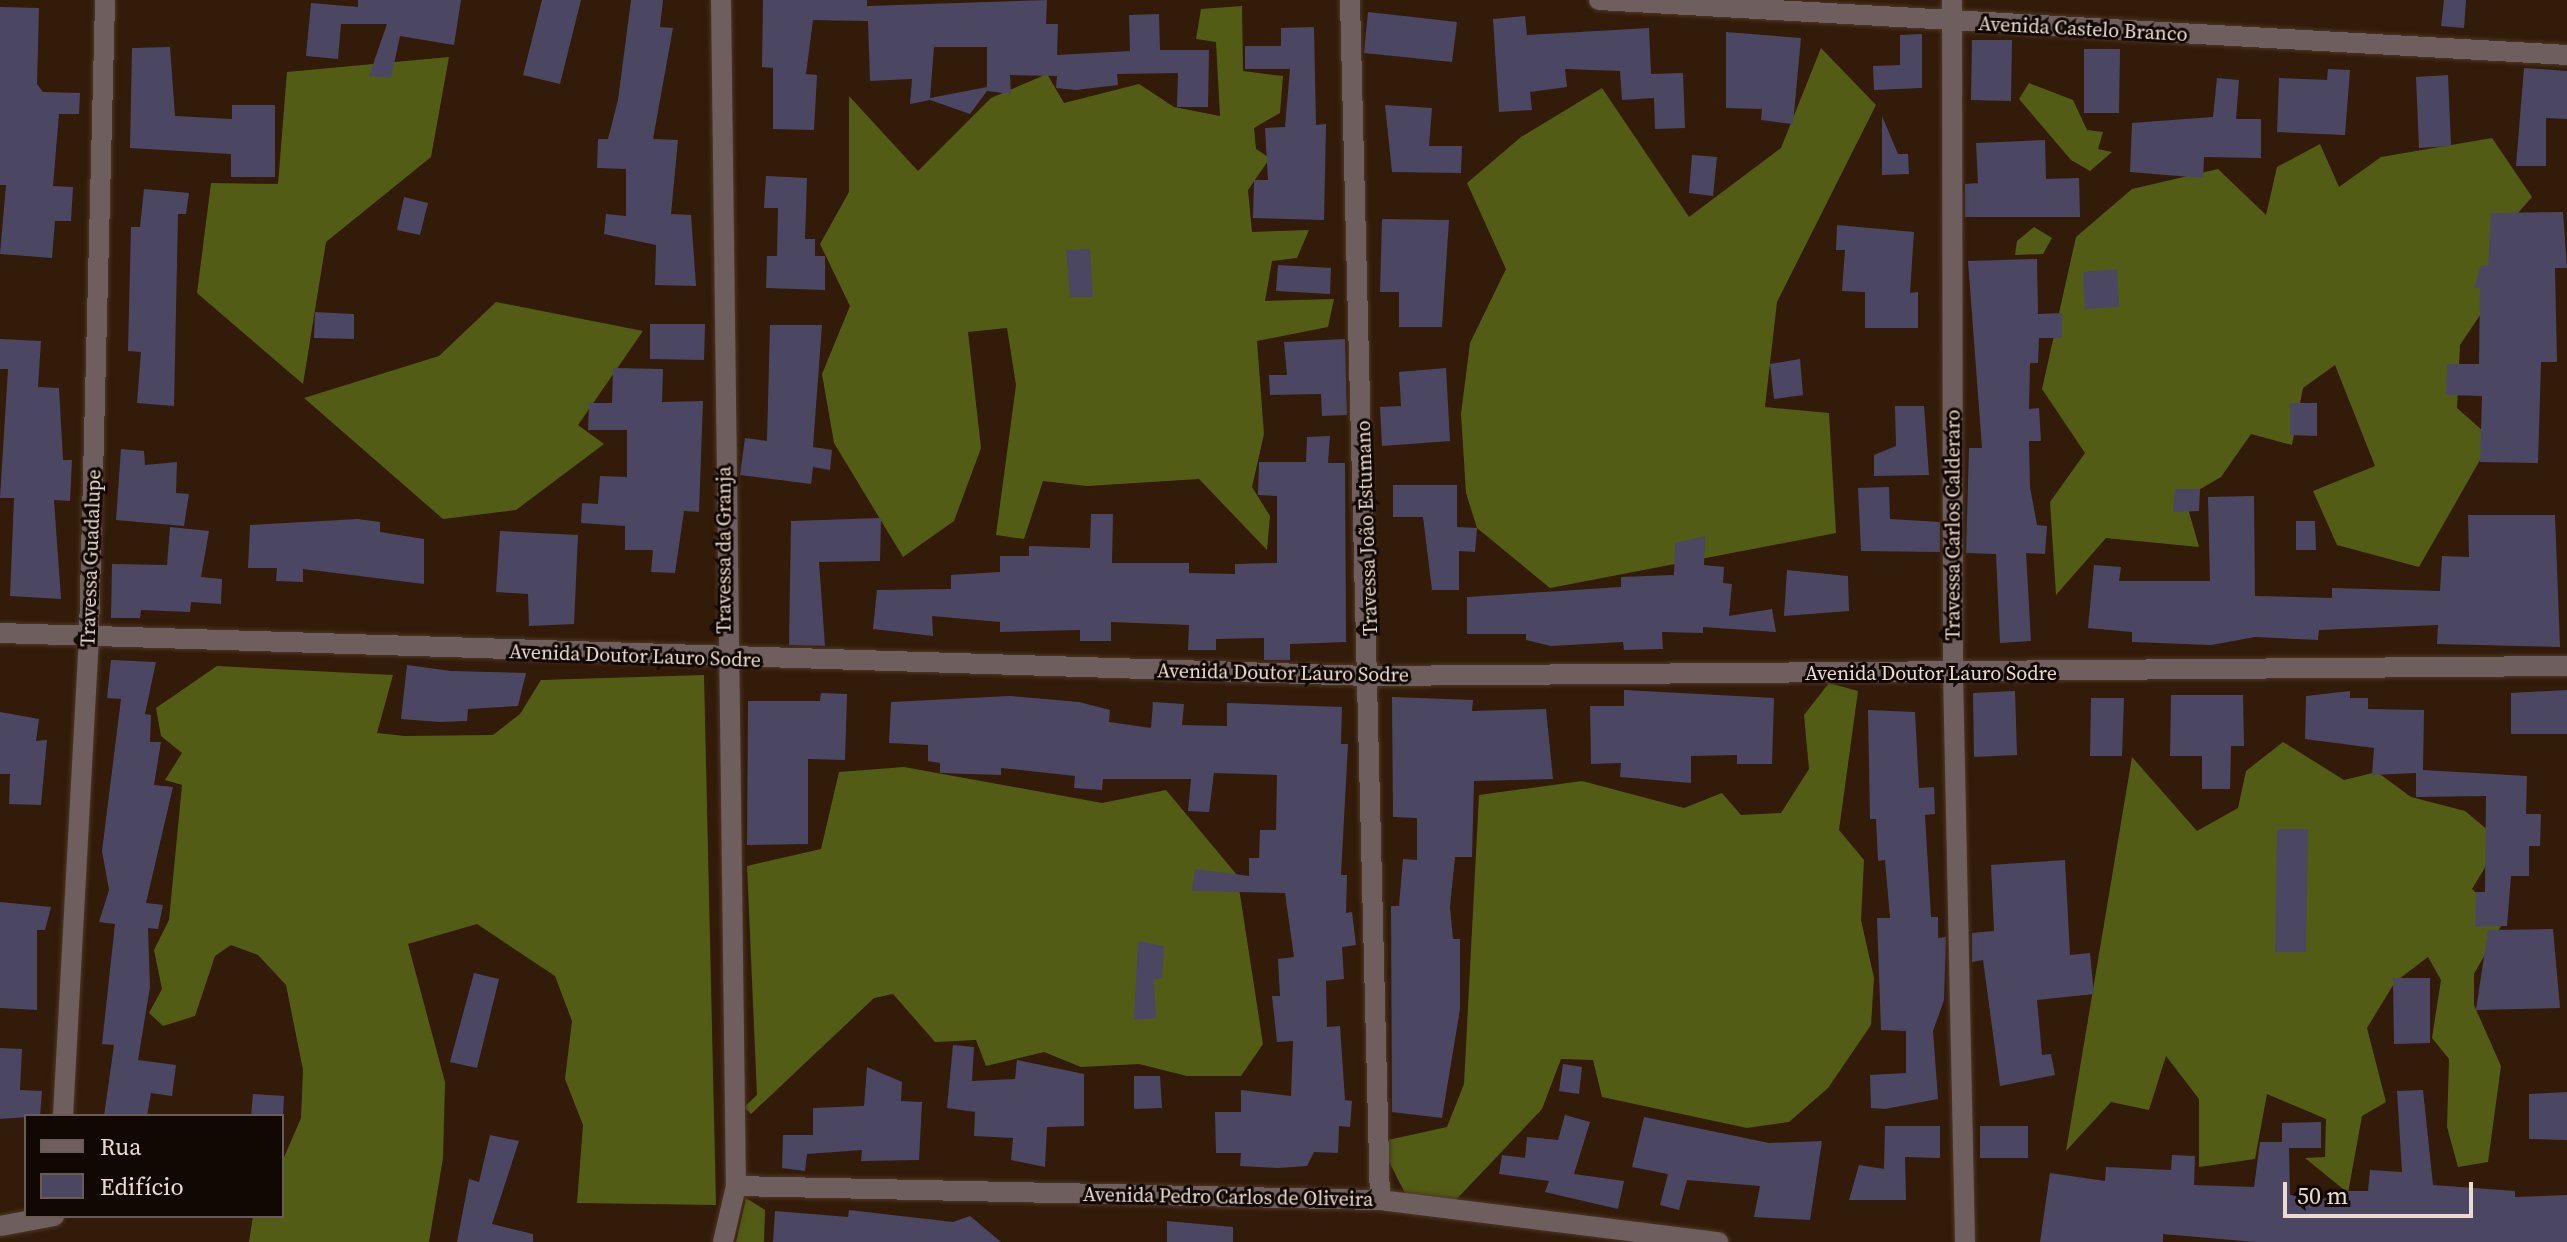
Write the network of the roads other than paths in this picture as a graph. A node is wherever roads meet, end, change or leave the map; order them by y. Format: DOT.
graph roads {
  1 [pos="105,0"];
  2 [pos="721,0"];
  3 [pos="1350,0"];
  4 [pos="1599,0"];
  5 [pos="1952,0"];
  6 [pos="1952,22"];
  7 [pos="2567,55"];
  8 [pos="0,633"];
  9 [pos="89,634"];
  10 [pos="724,660"];
  11 [pos="2567,666"];
  12 [pos="1953,673"];
  13 [pos="1372,676"];
  14 [pos="63,1114"];
  15 [pos="736,1186"];
  16 [pos="1380,1200"];
  17 [pos="43,1218"];
  18 [pos="0,1226"];
  19 [pos="723,1242"];
  20 [pos="1718,1242"];
  21 [pos="1965,1242"];
  1 -- 9 [label="street, Travessa Guadalupe"];
  2 -- 10 [label="street, Travessa da Granja"];
  3 -- 13 [label="street, Travessa João Estumano"];
  4 -- 6 [label="street, Avenida Castelo Branco"];
  5 -- 6 [label="street, Travessa Carlos Calderaro"];
  6 -- 7 [label="street, Avenida Castelo Branco"];
  6 -- 12 [label="street, Travessa Carlos Calderaro"];
  8 -- 9 [label="street, Avenida Doutor Lauro Sodre"];
  9 -- 10 [label="street, Avenida Doutor Lauro Sodre"];
  9 -- 14 [label="street, Travessa Guadalupe"];
  10 -- 13 [label="street, Avenida Doutor Lauro Sodre"];
  10 -- 15 [label="street, Travessa da Granja"];
  11 -- 12 [label="street, Avenida Doutor Lauro Sodre"];
  12 -- 13 [label="street, Avenida Doutor Lauro Sodre"];
  12 -- 21 [label="street, Travessa Carlos Calderaro"];
  13 -- 16 [label="street, Travessa João Estumano"];
  15 -- 16 [label="street, Avenida Pedro Carlos de Oliveira"];
  15 -- 19 [label="street, Travessa da Granja"];
  16 -- 20 [label="street, Avenida Pedro Carlos de Oliveira"];
  17 -- 18 [label="street"];
}
